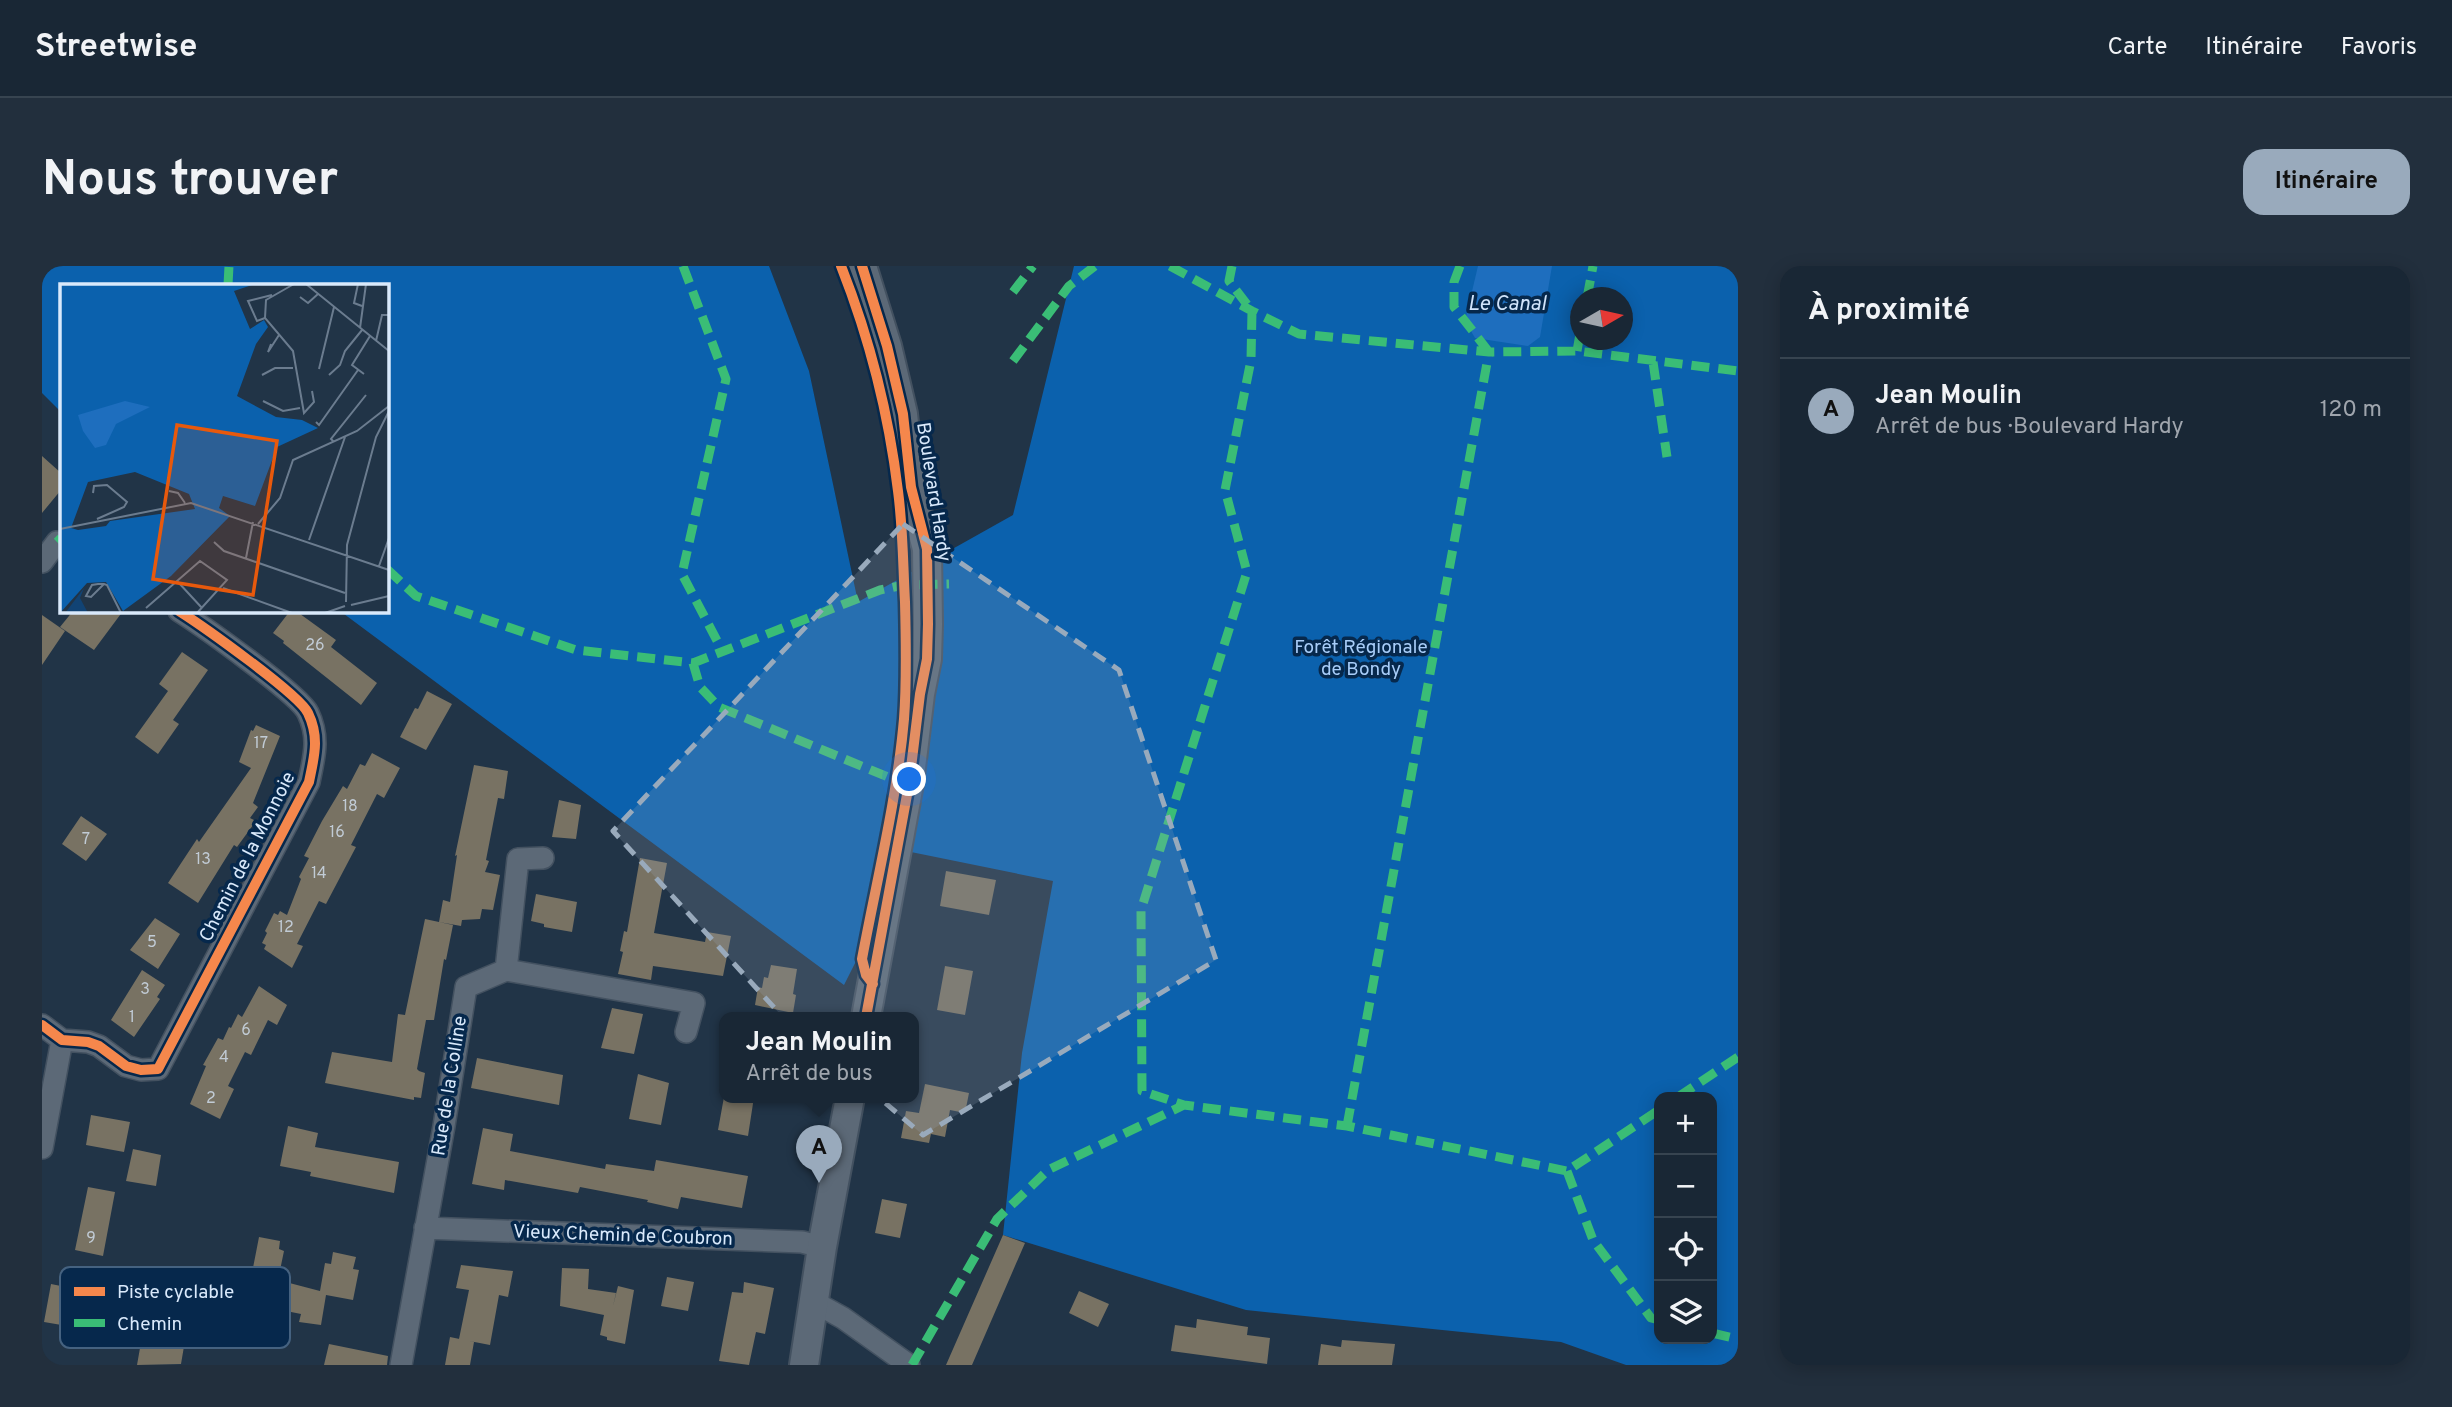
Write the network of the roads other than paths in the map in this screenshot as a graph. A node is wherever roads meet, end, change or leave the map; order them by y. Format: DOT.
graph roads {
  1 [pos="862,266"];
  2 [pos="54,540"];
  3 [pos="42,562"];
  4 [pos="180,612"];
  5 [pos="543,858"];
  6 [pos="506,970"];
  7 [pos="867,1012"];
  8 [pos="42,1025"];
  9 [pos="686,1032"];
  10 [pos="62,1040"];
  11 [pos="849,1103"];
  12 [pos="42,1148"];
  13 [pos="425,1228"];
  14 [pos="822,1247"];
  15 [pos="814,1302"];
  16 [pos="401,1365"];
  17 [pos="804,1365"];
  18 [pos="909,1365"];
  1 -- 7 [label="street, Boulevard Hardy"];
  2 -- 3 [label="street"];
  4 -- 10 [label="street, Chemin de la Monnoie"];
  5 -- 6 [label="street"];
  6 -- 9 [label="street"];
  6 -- 13 [label="street, Rue de la Colline"];
  8 -- 10 [label="street"];
  10 -- 12 [label="street"];
  11 -- 14 [label="street"];
  13 -- 14 [label="street, Vieux Chemin de Coubron"];
  13 -- 16 [label="street"];
  14 -- 15 [label="street"];
  15 -- 17 [label="street"];
  15 -- 18 [label="street"];
}
